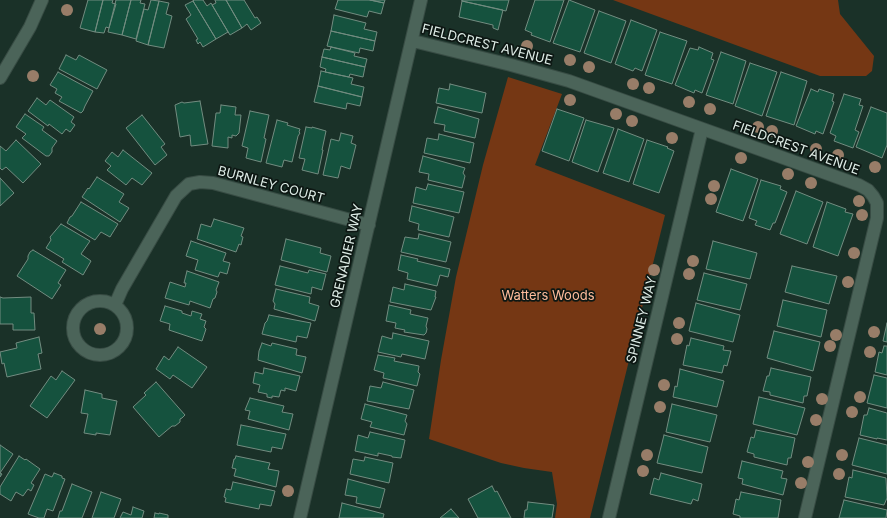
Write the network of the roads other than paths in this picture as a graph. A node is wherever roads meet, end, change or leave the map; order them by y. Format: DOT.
graph roads {
  1 [pos="42,0"];
  2 [pos="421,0"];
  3 [pos="413,40"];
  4 [pos="0,78"];
  5 [pos="702,129"];
  6 [pos="369,225"];
  7 [pos="115,305"];
  8 [pos="300,518"];
  9 [pos="609,518"];
  10 [pos="805,518"];
  1 -- 4 [label="street"];
  2 -- 3 [label="street, GRENADIER WAY"];
  3 -- 5 [label="street, FIELDCREST AVENUE"];
  3 -- 6 [label="street, GRENADIER WAY"];
  5 -- 9 [label="street, SPINNEY WAY"];
  5 -- 10 [label="street, FIELDCREST AVENUE"];
  6 -- 7 [label="street, BURNLEY COURT"];
  6 -- 8 [label="street, GRENADIER WAY"];
  7 -- 7 [label="street"];
}
